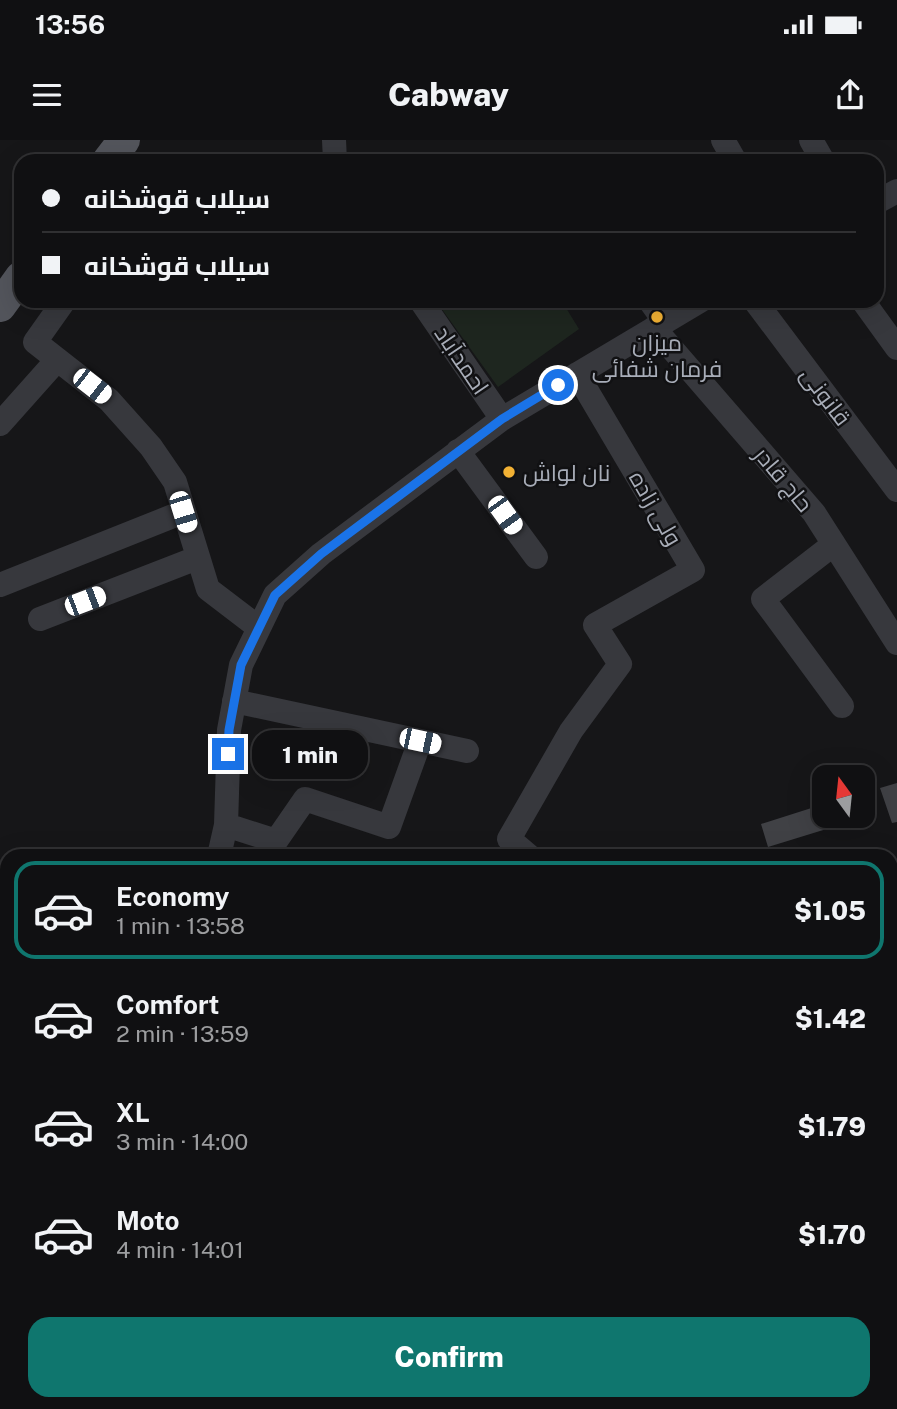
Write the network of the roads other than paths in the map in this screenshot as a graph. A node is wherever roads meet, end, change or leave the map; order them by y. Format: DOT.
graph roads {
  1 [pos="124,140"];
  2 [pos="113,154"];
  3 [pos="14,287"];
  4 [pos="0,306"];
  5 [pos="59,308"];
  6 [pos="426,308"];
  7 [pos="653,308"];
  8 [pos="688,308"];
  9 [pos="760,308"];
  10 [pos="868,308"];
  11 [pos="659,325"];
  12 [pos="897,348"];
  13 [pos="57,360"];
  14 [pos="577,374"];
  15 [pos="502,419"];
  16 [pos="0,424"];
  17 [pos="458,452"];
  18 [pos="897,490"];
  19 [pos="183,512"];
  20 [pos="834,544"];
  21 [pos="536,557"];
  22 [pos="197,558"];
  23 [pos="0,585"];
  24 [pos="40,619"];
  25 [pos="259,628"];
  26 [pos="897,643"];
  27 [pos="234,701"];
  28 [pos="842,706"];
  29 [pos="420,741"];
  30 [pos="467,751"];
  31 [pos="226,825"];
  32 [pos="221,849"];
  33 [pos="521,849"];
  1 -- 2 [label="main road"];
  3 -- 4 [label="main road"];
  5 -- 13 [label="street"];
  6 -- 15 [label="street, احمدآباد"];
  7 -- 11 [label="street, حاج قادر"];
  8 -- 11 [label="street"];
  9 -- 18 [label="street, قانونی"];
  10 -- 12 [label="street"];
  11 -- 14 [label="street"];
  11 -- 20 [label="street, حاج قادر"];
  13 -- 16 [label="street"];
  13 -- 19 [label="street"];
  14 -- 15 [label="street"];
  14 -- 33 [label="street, ولی زاده"];
  15 -- 17 [label="street"];
  17 -- 21 [label="street"];
  17 -- 25 [label="street"];
  19 -- 22 [label="street"];
  19 -- 23 [label="street"];
  20 -- 26 [label="street, حاج قادر"];
  20 -- 28 [label="street"];
  22 -- 24 [label="street"];
  22 -- 25 [label="street"];
  25 -- 27 [label="street"];
  27 -- 29 [label="street"];
  27 -- 31 [label="street"];
  29 -- 30 [label="street"];
  29 -- 31 [label="street"];
  31 -- 32 [label="street"];
}
